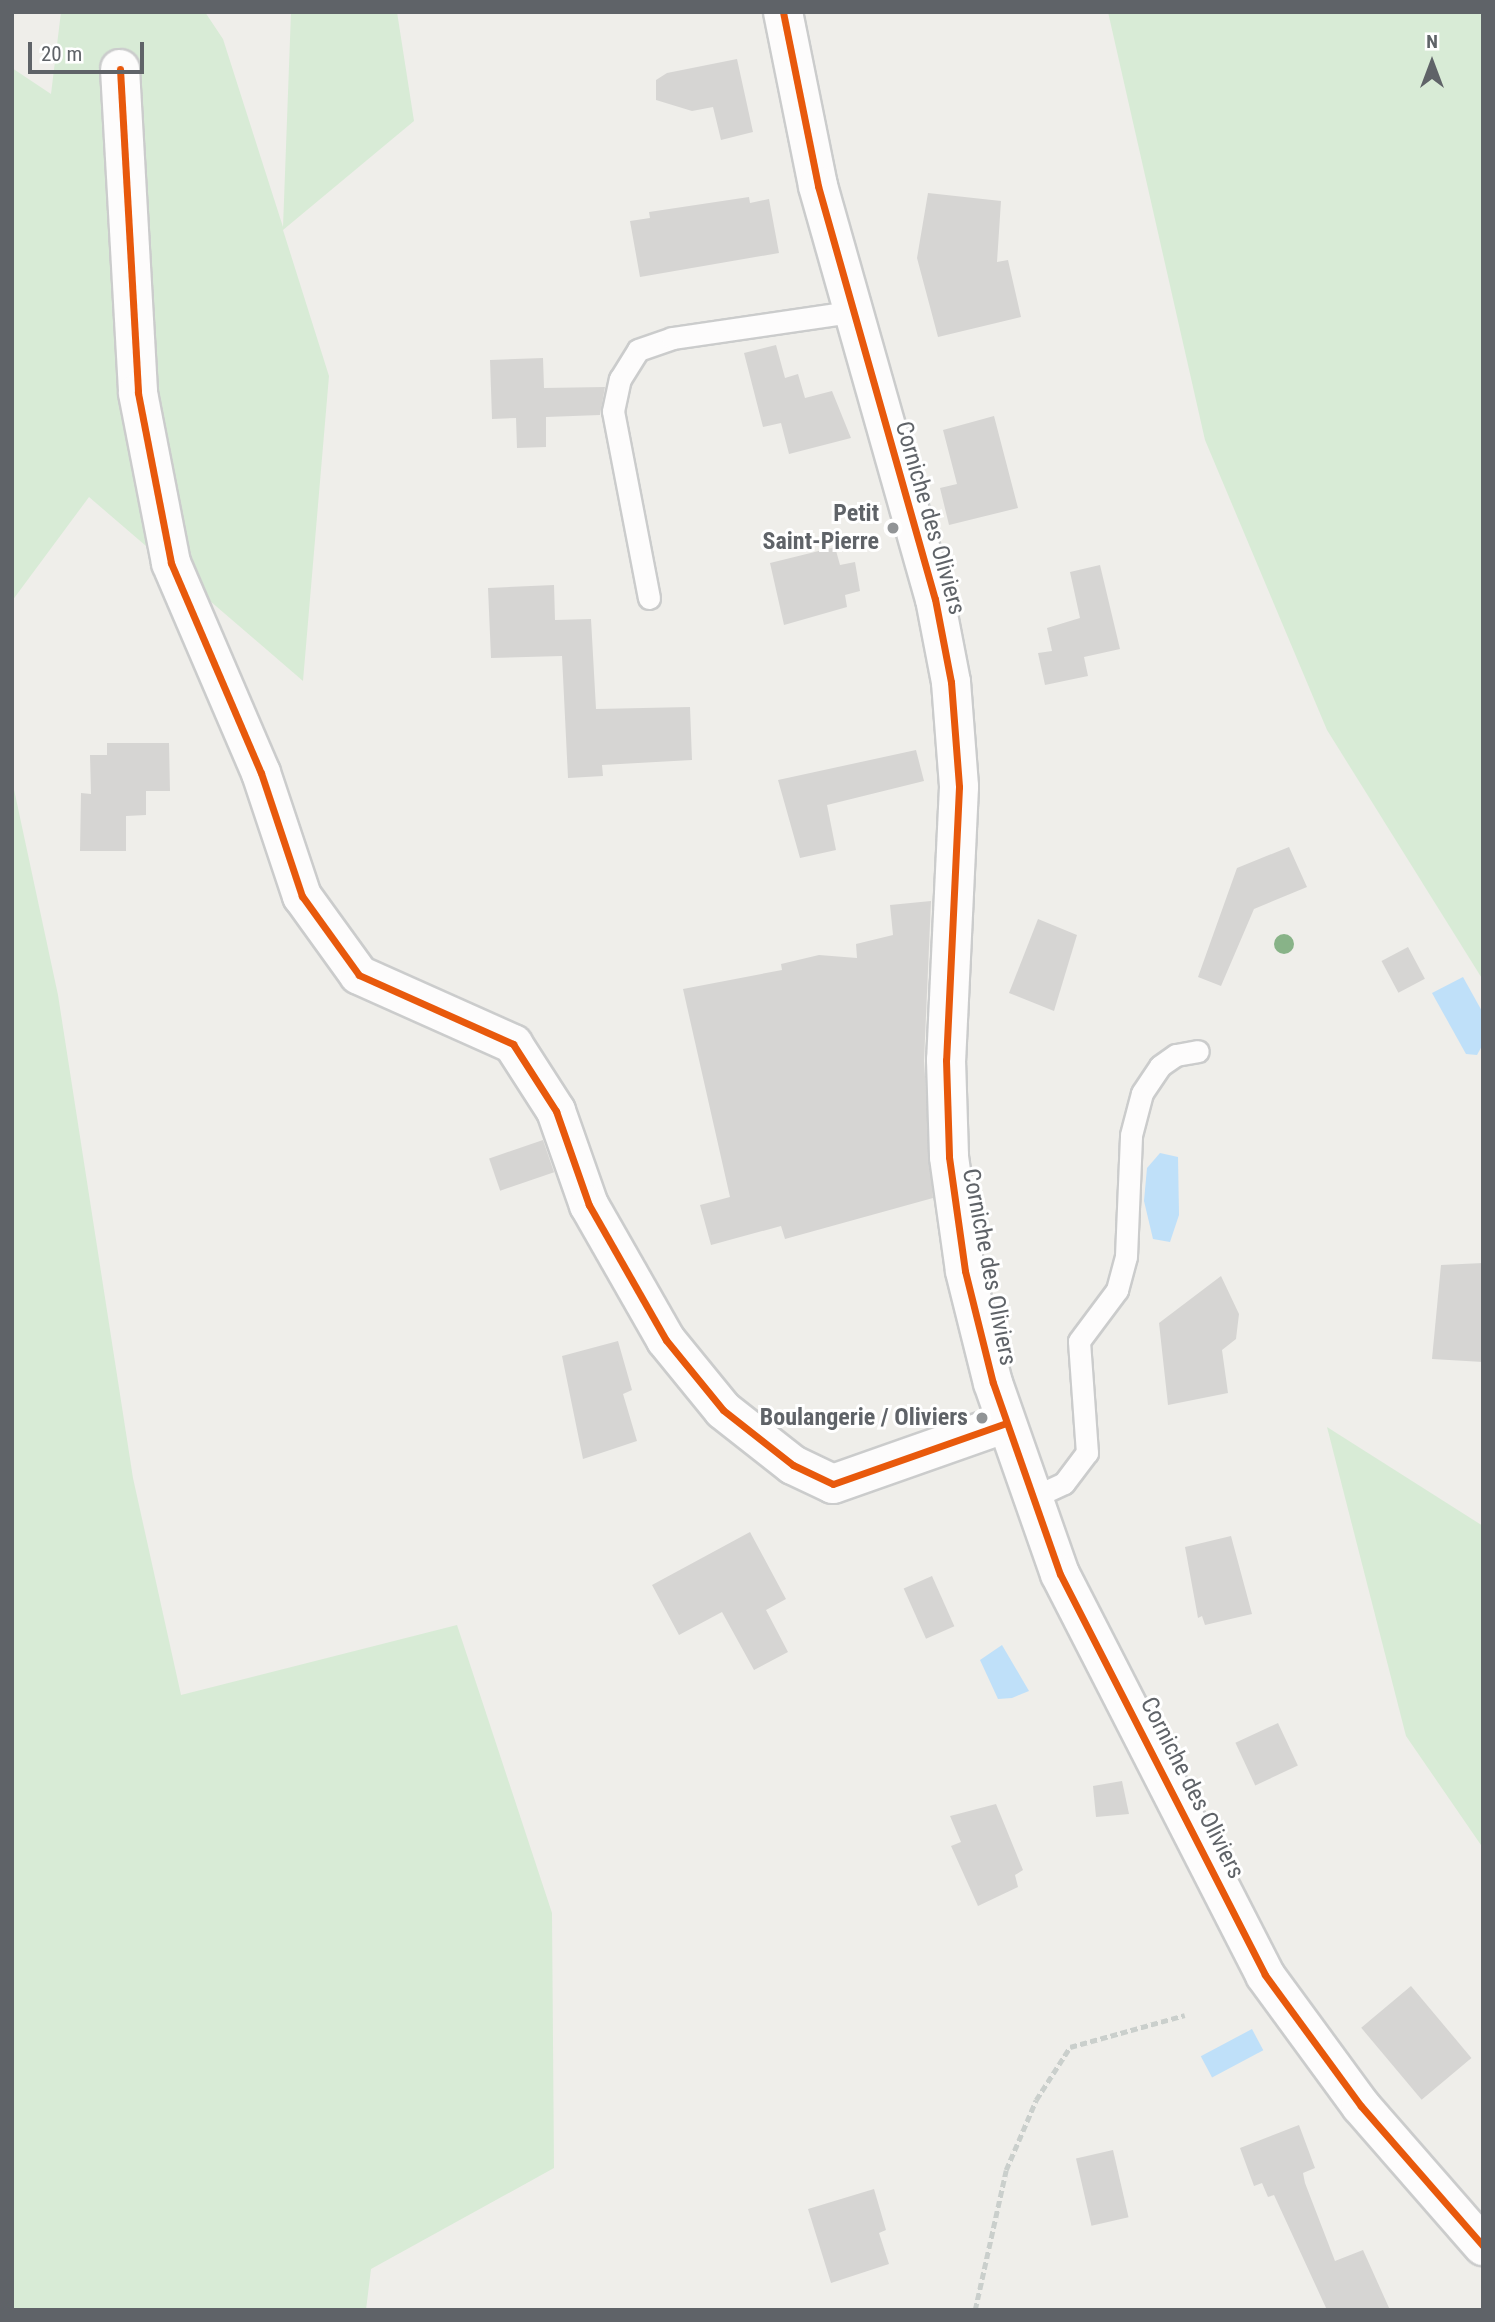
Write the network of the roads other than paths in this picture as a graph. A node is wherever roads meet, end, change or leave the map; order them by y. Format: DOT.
graph roads {
  1 [pos="783,12"];
  2 [pos="120,69"];
  3 [pos="850,312"];
  4 [pos="649,598"];
  5 [pos="1198,1051"];
  6 [pos="1006,1423"];
  7 [pos="1032,1497"];
  8 [pos="1483,2246"];
  1 -- 3 [label="street, Corniche des Oliviers"];
  2 -- 6 [label="street"];
  3 -- 4 [label="lane"];
  3 -- 6 [label="street, Corniche des Oliviers"];
  5 -- 7 [label="lane"];
  6 -- 7 [label="street, Corniche des Oliviers"];
  7 -- 8 [label="street, Corniche des Oliviers"];
}
